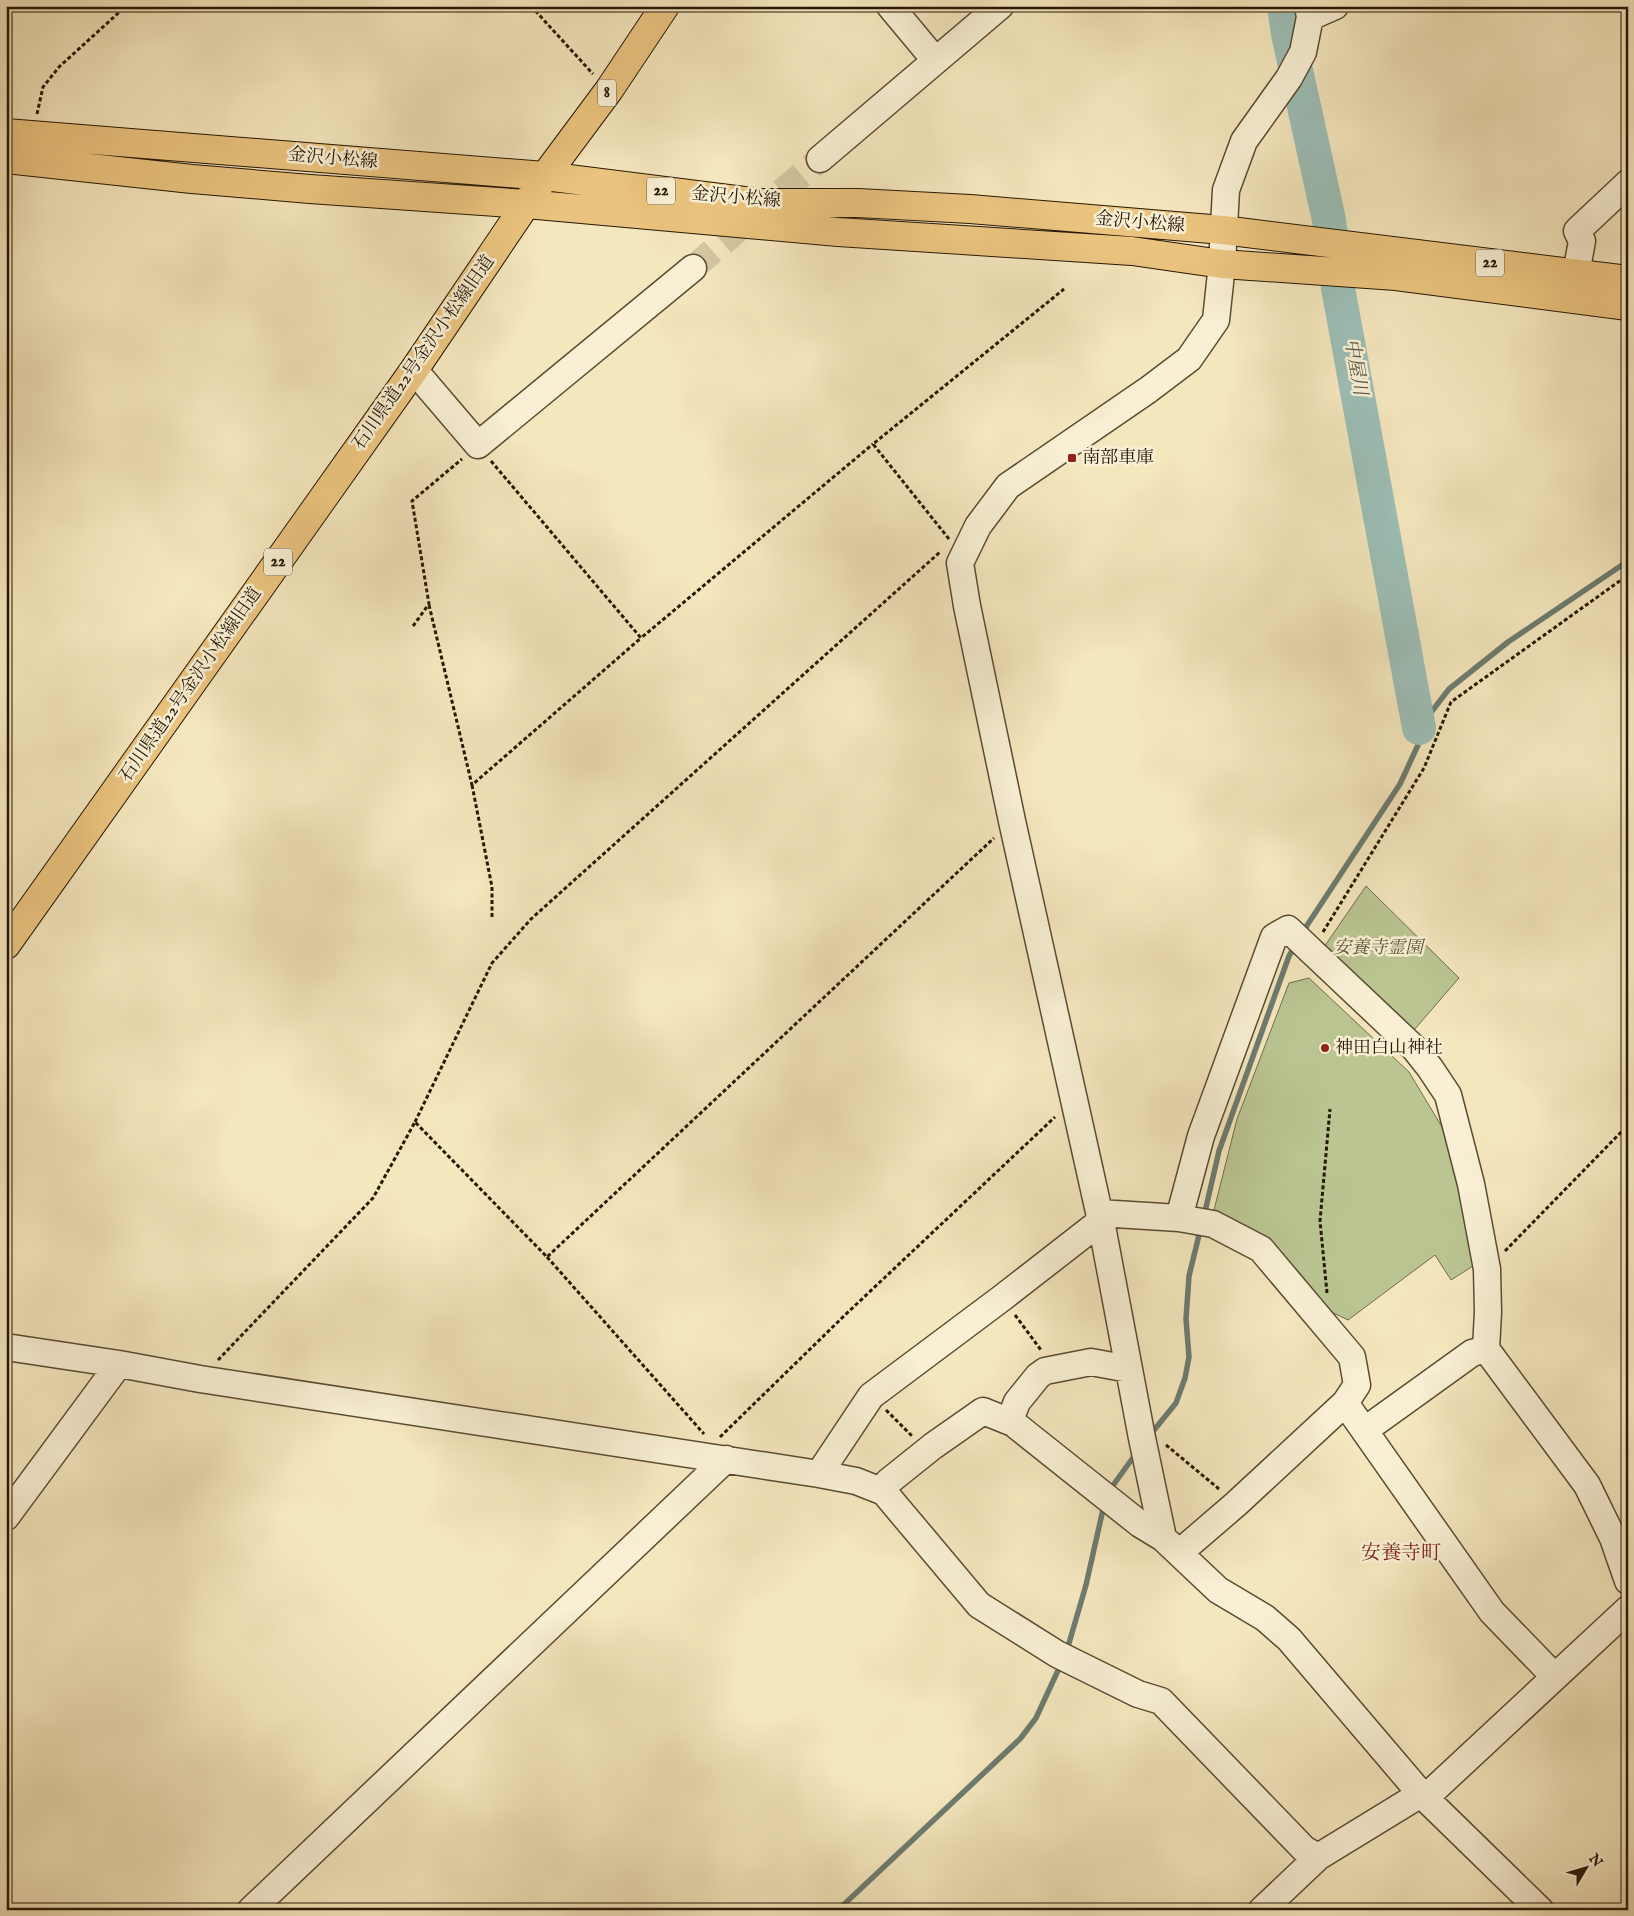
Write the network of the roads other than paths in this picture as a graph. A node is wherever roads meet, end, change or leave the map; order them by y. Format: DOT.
graph roads {
  1 [pos="665,6"];
  2 [pos="890,6"];
  3 [pos="1000,6"];
  4 [pos="1335,6"];
  5 [pos="1309,12"];
  6 [pos="935,60"];
  7 [pos="19,134"];
  8 [pos="6,159"];
  9 [pos="820,159"];
  10 [pos="544,176"];
  11 [pos="1628,183"];
  12 [pos="526,204"];
  13 [pos="1223,230"];
  14 [pos="1222,264"];
  15 [pos="693,268"];
  16 [pos="1576,274"];
  17 [pos="1628,280"];
  18 [pos="1628,306"];
  19 [pos="414,370"];
  20 [pos="6,945"];
  21 [pos="1100,1217"];
  22 [pos="1195,1221"];
  23 [pos="6,1346"];
  24 [pos="1486,1349"];
  25 [pos="119,1364"];
  26 [pos="1129,1369"];
  27 [pos="1345,1403"];
  28 [pos="1013,1423"];
  29 [pos="1365,1430"];
  30 [pos="719,1452"];
  31 [pos="819,1474"];
  32 [pos="884,1492"];
  33 [pos="6,1517"];
  34 [pos="1171,1546"];
  35 [pos="1628,1581"];
  36 [pos="1628,1609"];
  37 [pos="1554,1676"];
  38 [pos="1423,1796"];
  39 [pos="1318,1857"];
  40 [pos="251,1910"];
  41 [pos="1262,1910"];
  42 [pos="1540,1910"];
  1 -- 10 [label="main road, 8"];
  2 -- 6 [label="street"];
  3 -- 6 [label="street"];
  4 -- 5 [label="street"];
  5 -- 13 [label="street"];
  6 -- 9 [label="street"];
  7 -- 10 [label="main road, 金沢小松線 / 22"];
  8 -- 12 [label="main road, 金沢小松線 / 22"];
  10 -- 12 [label="main road, 石川県道22号金沢小松線旧道 / 22"];
  10 -- 13 [label="main road, 金沢小松線 / 22"];
  11 -- 16 [label="street"];
  12 -- 14 [label="main road, 金沢小松線 / 22"];
  12 -- 19 [label="main road, 石川県道22号金沢小松線旧道 / 22"];
  13 -- 14 [label="street"];
  13 -- 16 [label="main road, 金沢小松線 / 22"];
  14 -- 18 [label="main road, 金沢小松線 / 22"];
  14 -- 21 [label="street"];
  15 -- 19 [label="street"];
  16 -- 17 [label="main road, 22"];
  19 -- 20 [label="main road, 石川県道22号金沢小松線旧道 / 22"];
  21 -- 22 [label="street"];
  21 -- 26 [label="street"];
  21 -- 31 [label="street"];
  22 -- 24 [label="street"];
  22 -- 27 [label="street"];
  23 -- 25 [label="street"];
  24 -- 29 [label="street"];
  24 -- 35 [label="street"];
  25 -- 30 [label="street"];
  25 -- 33 [label="street"];
  26 -- 28 [label="street"];
  26 -- 34 [label="street"];
  27 -- 29 [label="street"];
  27 -- 34 [label="street"];
  28 -- 32 [label="street"];
  28 -- 34 [label="street"];
  29 -- 37 [label="street"];
  30 -- 31 [label="street"];
  30 -- 40 [label="street"];
  31 -- 32 [label="street"];
  32 -- 39 [label="street"];
  34 -- 38 [label="street"];
  36 -- 37 [label="street"];
  37 -- 38 [label="street"];
  38 -- 39 [label="street"];
  38 -- 42 [label="street"];
  39 -- 41 [label="street"];
}
